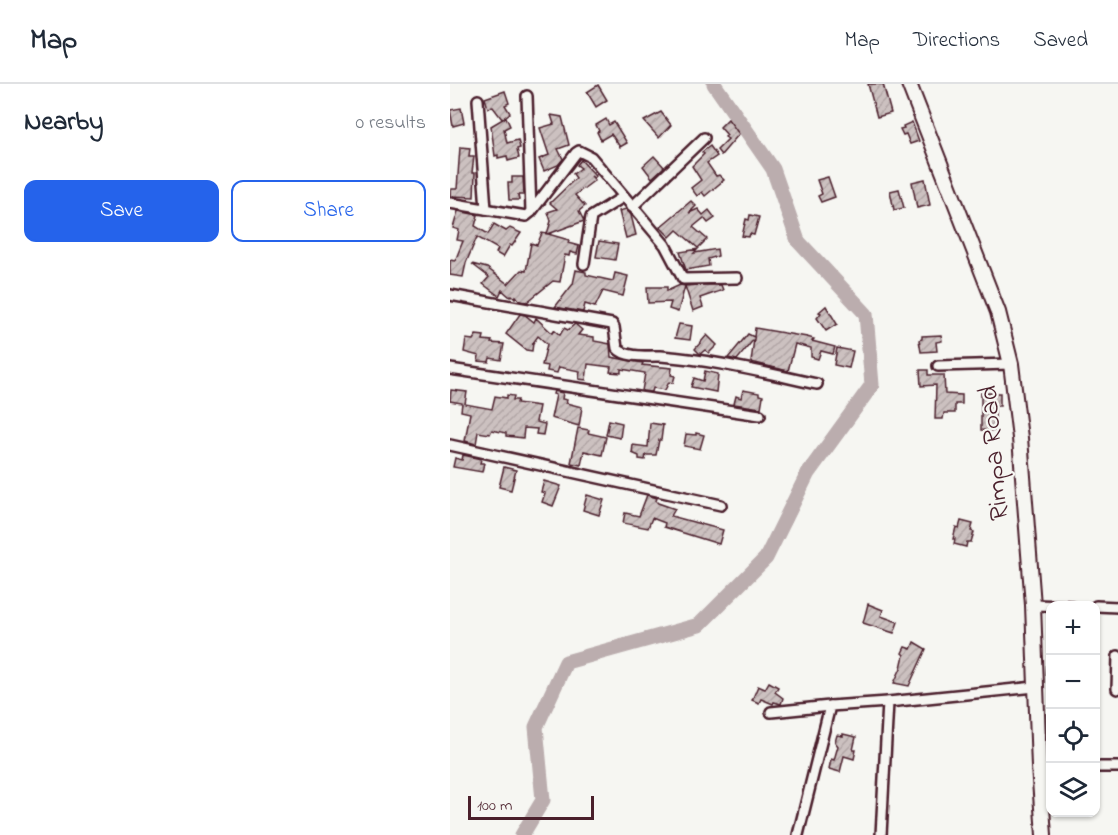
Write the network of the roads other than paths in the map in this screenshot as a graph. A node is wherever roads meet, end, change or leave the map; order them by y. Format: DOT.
graph roads {
  1 [pos="909,84"];
  2 [pos="527,96"];
  3 [pos="478,100"];
  4 [pos="704,138"];
  5 [pos="624,197"];
  6 [pos="450,204"];
  7 [pos="632,207"];
  8 [pos="486,209"];
  9 [pos="531,212"];
  10 [pos="584,264"];
  11 [pos="737,278"];
  12 [pos="450,295"];
  13 [pos="1011,364"];
  14 [pos="938,366"];
  15 [pos="450,369"];
  16 [pos="817,384"];
  17 [pos="760,415"];
  18 [pos="450,445"];
  19 [pos="721,505"];
  20 [pos="1033,604"];
  21 [pos="1046,605"];
  22 [pos="1100,606"];
  23 [pos="1118,607"];
  24 [pos="1118,656"];
  25 [pos="1035,687"];
  26 [pos="1117,689"];
  27 [pos="888,702"];
  28 [pos="831,706"];
  29 [pos="771,712"];
  30 [pos="1045,767"];
  31 [pos="1100,767"];
  32 [pos="1118,767"];
  33 [pos="798,835"];
  34 [pos="881,835"];
  35 [pos="1044,835"];
  1 -- 13 [label="street, Rimpa Road"];
  2 -- 9 [label="street"];
  3 -- 8 [label="street"];
  4 -- 7 [label="street"];
  5 -- 7 [label="street"];
  5 -- 9 [label="street"];
  5 -- 10 [label="street"];
  6 -- 8 [label="street"];
  7 -- 11 [label="street"];
  8 -- 9 [label="street"];
  12 -- 16 [label="street"];
  13 -- 14 [label="street"];
  13 -- 20 [label="street, Rimpa Road"];
  15 -- 17 [label="street"];
  18 -- 19 [label="street"];
  20 -- 21 [label="street"];
  20 -- 25 [label="street, Rimpa Road"];
  22 -- 23 [label="street"];
  24 -- 26 [label="street"];
  25 -- 27 [label="street"];
  25 -- 30 [label="street, Rimpa Road"];
  27 -- 28 [label="street"];
  27 -- 34 [label="street"];
  28 -- 29 [label="street"];
  28 -- 33 [label="street"];
  30 -- 35 [label="street, Rimpa Road"];
  31 -- 32 [label="street"];
}
